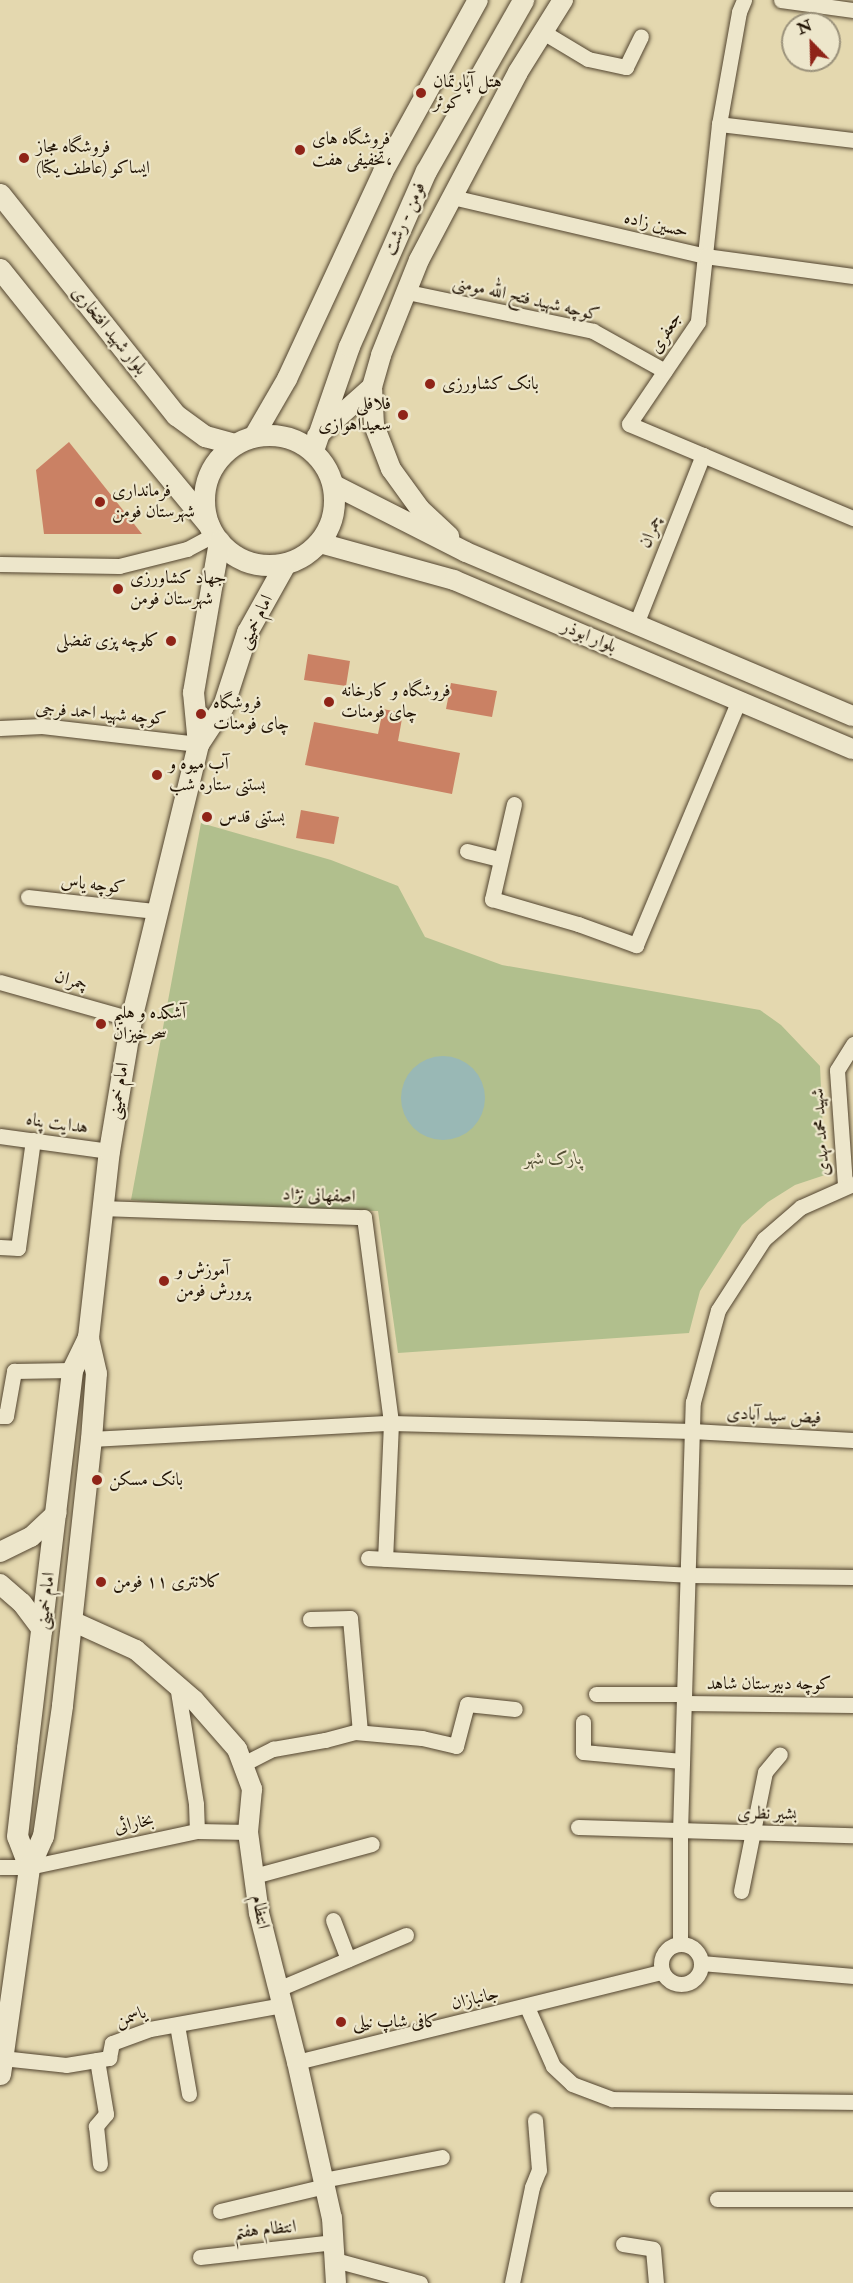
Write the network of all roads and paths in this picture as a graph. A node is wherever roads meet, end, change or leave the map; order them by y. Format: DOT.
graph roads {
  1 [pos="478,0"];
  2 [pos="523,0"];
  3 [pos="563,0"];
  4 [pos="781,0"];
  5 [pos="742,6"];
  6 [pos="853,10"];
  7 [pos="543,32"];
  8 [pos="641,36"];
  9 [pos="719,124"];
  10 [pos="853,140"];
  11 [pos="0,195"];
  12 [pos="452,197"];
  13 [pos="705,256"];
  14 [pos="2,274"];
  15 [pos="853,276"];
  16 [pos="407,292"];
  17 [pos="665,371"];
  18 [pos="372,387"];
  19 [pos="245,440"];
  20 [pos="315,443"];
  21 [pos="703,455"];
  22 [pos="334,485"];
  23 [pos="853,518"];
  24 [pos="213,533"];
  25 [pos="320,543"];
  26 [pos="466,552"];
  27 [pos="0,564"];
  28 [pos="285,564"];
  29 [pos="636,624"];
  30 [pos="739,700"];
  31 [pos="853,716"];
  32 [pos="0,728"];
  33 [pos="198,744"];
  34 [pos="853,748"];
  35 [pos="514,804"];
  36 [pos="467,851"];
  37 [pos="500,858"];
  38 [pos="28,897"];
  39 [pos="155,911"];
  40 [pos="0,982"];
  41 [pos="131,1019"];
  42 [pos="853,1044"];
  43 [pos="0,1136"];
  44 [pos="33,1140"];
  45 [pos="110,1150"];
  46 [pos="849,1185"];
  47 [pos="101,1208"];
  48 [pos="0,1248"];
  49 [pos="88,1337"];
  50 [pos="72,1370"];
  51 [pos="0,1416"];
  52 [pos="391,1423"];
  53 [pos="693,1431"];
  54 [pos="91,1439"];
  55 [pos="853,1440"];
  56 [pos="57,1513"];
  57 [pos="0,1552"];
  58 [pos="368,1558"];
  59 [pos="385,1559"];
  60 [pos="688,1575"];
  61 [pos="853,1576"];
  62 [pos="0,1584"];
  63 [pos="310,1619"];
  64 [pos="72,1621"];
  65 [pos="42,1630"];
  66 [pos="177,1685"];
  67 [pos="596,1694"];
  68 [pos="684,1699"];
  69 [pos="853,1705"];
  70 [pos="515,1709"];
  71 [pos="583,1722"];
  72 [pos="360,1732"];
  73 [pos="780,1754"];
  74 [pos="682,1761"];
  75 [pos="243,1764"];
  76 [pos="578,1827"];
  77 [pos="197,1831"];
  78 [pos="248,1832"];
  79 [pos="680,1832"];
  80 [pos="754,1833"];
  81 [pos="853,1835"];
  82 [pos="372,1844"];
  83 [pos="0,1867"];
  84 [pos="29,1867"];
  85 [pos="254,1876"];
  86 [pos="741,1891"];
  87 [pos="333,1920"];
  88 [pos="406,1935"];
  89 [pos="680,1944"];
  90 [pos="348,1959"];
  91 [pos="701,1963"];
  92 [pos="662,1972"];
  93 [pos="853,1976"];
  94 [pos="280,1997"];
  95 [pos="527,2007"];
  96 [pos="177,2025"];
  97 [pos="97,2060"];
  98 [pos="297,2062"];
  99 [pos="1,2066"];
  100 [pos="189,2094"];
  101 [pos="853,2102"];
  102 [pos="535,2120"];
  103 [pos="442,2157"];
  104 [pos="100,2164"];
  105 [pos="324,2183"];
  106 [pos="717,2199"];
  107 [pos="853,2199"];
  108 [pos="220,2211"];
  109 [pos="622,2244"];
  110 [pos="334,2251"];
  111 [pos="201,2257"];
  112 [pos="336,2283"];
  113 [pos="420,2283"];
  114 [pos="512,2283"];
  115 [pos="656,2283"];
  1 -- 19 [label="street"];
  2 -- 20 [label="main road, فومن - رشت"];
  3 -- 7 [label="street"];
  4 -- 6 [label="street"];
  5 -- 9 [label="street, جعفری"];
  7 -- 8 [label="street"];
  7 -- 12 [label="street"];
  9 -- 10 [label="street"];
  9 -- 13 [label="street, جعفری"];
  11 -- 19 [label="main road, بلوار شهید افتخاری"];
  12 -- 13 [label="street, حسین زاده"];
  12 -- 16 [label="street"];
  13 -- 15 [label="street, حسین زاده"];
  13 -- 17 [label="street, جعفری"];
  14 -- 24 [label="main road"];
  16 -- 17 [label="street, کوچه شهید فتح الله مومنی"];
  16 -- 18 [label="street"];
  17 -- 21 [label="street, جعفری"];
  18 -- 20 [label="street"];
  18 -- 26 [label="street"];
  19 -- 20 [label="main road"];
  19 -- 24 [label="main road"];
  20 -- 22 [label="main road"];
  21 -- 23 [label="street, جعفری"];
  21 -- 29 [label="street, چمران"];
  22 -- 25 [label="main road"];
  22 -- 26 [label="street, بلوار ابوذر"];
  24 -- 27 [label="street"];
  24 -- 28 [label="main road"];
  24 -- 33 [label="main road, امام خمینی"];
  25 -- 28 [label="main road"];
  25 -- 30 [label="street, بلوار ابوذر"];
  26 -- 29 [label="street, بلوار ابوذر"];
  28 -- 33 [label="main road, امام خمینی"];
  29 -- 31 [label="street, بلوار ابوذر"];
  30 -- 34 [label="street, بلوار ابوذر"];
  30 -- 37 [label="street"];
  32 -- 33 [label="street, کوچه شهید احمد فرجی"];
  33 -- 39 [label="main road, امام خمینی"];
  35 -- 37 [label="street"];
  36 -- 37 [label="street"];
  38 -- 39 [label="street, کوچه یاس"];
  39 -- 41 [label="main road, امام خمینی"];
  40 -- 41 [label="street, چمران"];
  41 -- 45 [label="main road, امام خمینی"];
  42 -- 46 [label="street, شهید محمد مهدی"];
  43 -- 44 [label="street, هدایت پناه"];
  44 -- 45 [label="street, هدایت پناه"];
  44 -- 48 [label="street"];
  45 -- 47 [label="main road, امام خمینی"];
  46 -- 53 [label="street"];
  47 -- 49 [label="main road, امام خمینی"];
  47 -- 52 [label="street, اصفهانی نژاد"];
  49 -- 50 [label="main road, امام خمینی"];
  49 -- 54 [label="main road, امام خمینی"];
  50 -- 51 [label="street"];
  50 -- 56 [label="main road, امام خمینی"];
  52 -- 53 [label="street"];
  52 -- 54 [label="street"];
  52 -- 59 [label="street"];
  53 -- 55 [label="street, فیض سید آبادی"];
  53 -- 60 [label="street"];
  54 -- 64 [label="main road, امام خمینی"];
  56 -- 57 [label="street"];
  56 -- 65 [label="main road, امام خمینی"];
  58 -- 59 [label="street"];
  59 -- 60 [label="street"];
  60 -- 61 [label="street"];
  60 -- 68 [label="street"];
  62 -- 65 [label="street"];
  63 -- 72 [label="street"];
  64 -- 66 [label="street, انتظام"];
  64 -- 84 [label="main road, امام خمینی"];
  65 -- 84 [label="main road, امام خمینی"];
  66 -- 75 [label="street, انتظام"];
  66 -- 77 [label="street"];
  67 -- 68 [label="street, کوچه دبیرستان شاهد"];
  68 -- 69 [label="street, کوچه دبیرستان شاهد"];
  68 -- 74 [label="street"];
  70 -- 72 [label="street"];
  71 -- 74 [label="street"];
  72 -- 75 [label="street"];
  73 -- 80 [label="street"];
  74 -- 79 [label="street"];
  75 -- 78 [label="street, انتظام"];
  76 -- 79 [label="street, بشیر نظری"];
  77 -- 78 [label="street, بخارائی"];
  77 -- 84 [label="street, بخارائی"];
  78 -- 85 [label="street, انتظام"];
  79 -- 80 [label="street, بشیر نظری"];
  79 -- 89 [label="street"];
  80 -- 81 [label="street, بشیر نظری"];
  80 -- 86 [label="street"];
  82 -- 85 [label="street"];
  83 -- 84 [label="street, بخارائی"];
  84 -- 99 [label="main road, امام خمینی"];
  85 -- 94 [label="street, انتظام"];
  87 -- 90 [label="street"];
  88 -- 90 [label="street, یاسمن"];
  89 -- 91 [label="street"];
  89 -- 92 [label="street"];
  90 -- 94 [label="street, یاسمن"];
  91 -- 92 [label="street"];
  91 -- 93 [label="street"];
  92 -- 95 [label="street, جانبازان"];
  94 -- 96 [label="street, یاسمن"];
  94 -- 98 [label="street, انتظام"];
  95 -- 98 [label="street, جانبازان"];
  95 -- 101 [label="street"];
  96 -- 97 [label="street, یاسمن"];
  96 -- 100 [label="street"];
  97 -- 99 [label="street"];
  97 -- 104 [label="street"];
  98 -- 105 [label="street, انتظام"];
  102 -- 114 [label="street"];
  103 -- 105 [label="street"];
  105 -- 108 [label="street"];
  105 -- 110 [label="street, انتظام"];
  106 -- 107 [label="street"];
  109 -- 115 [label="street"];
  110 -- 111 [label="street, انتظام هفتم"];
  110 -- 112 [label="street, انتظام"];
  110 -- 113 [label="street"];
}
